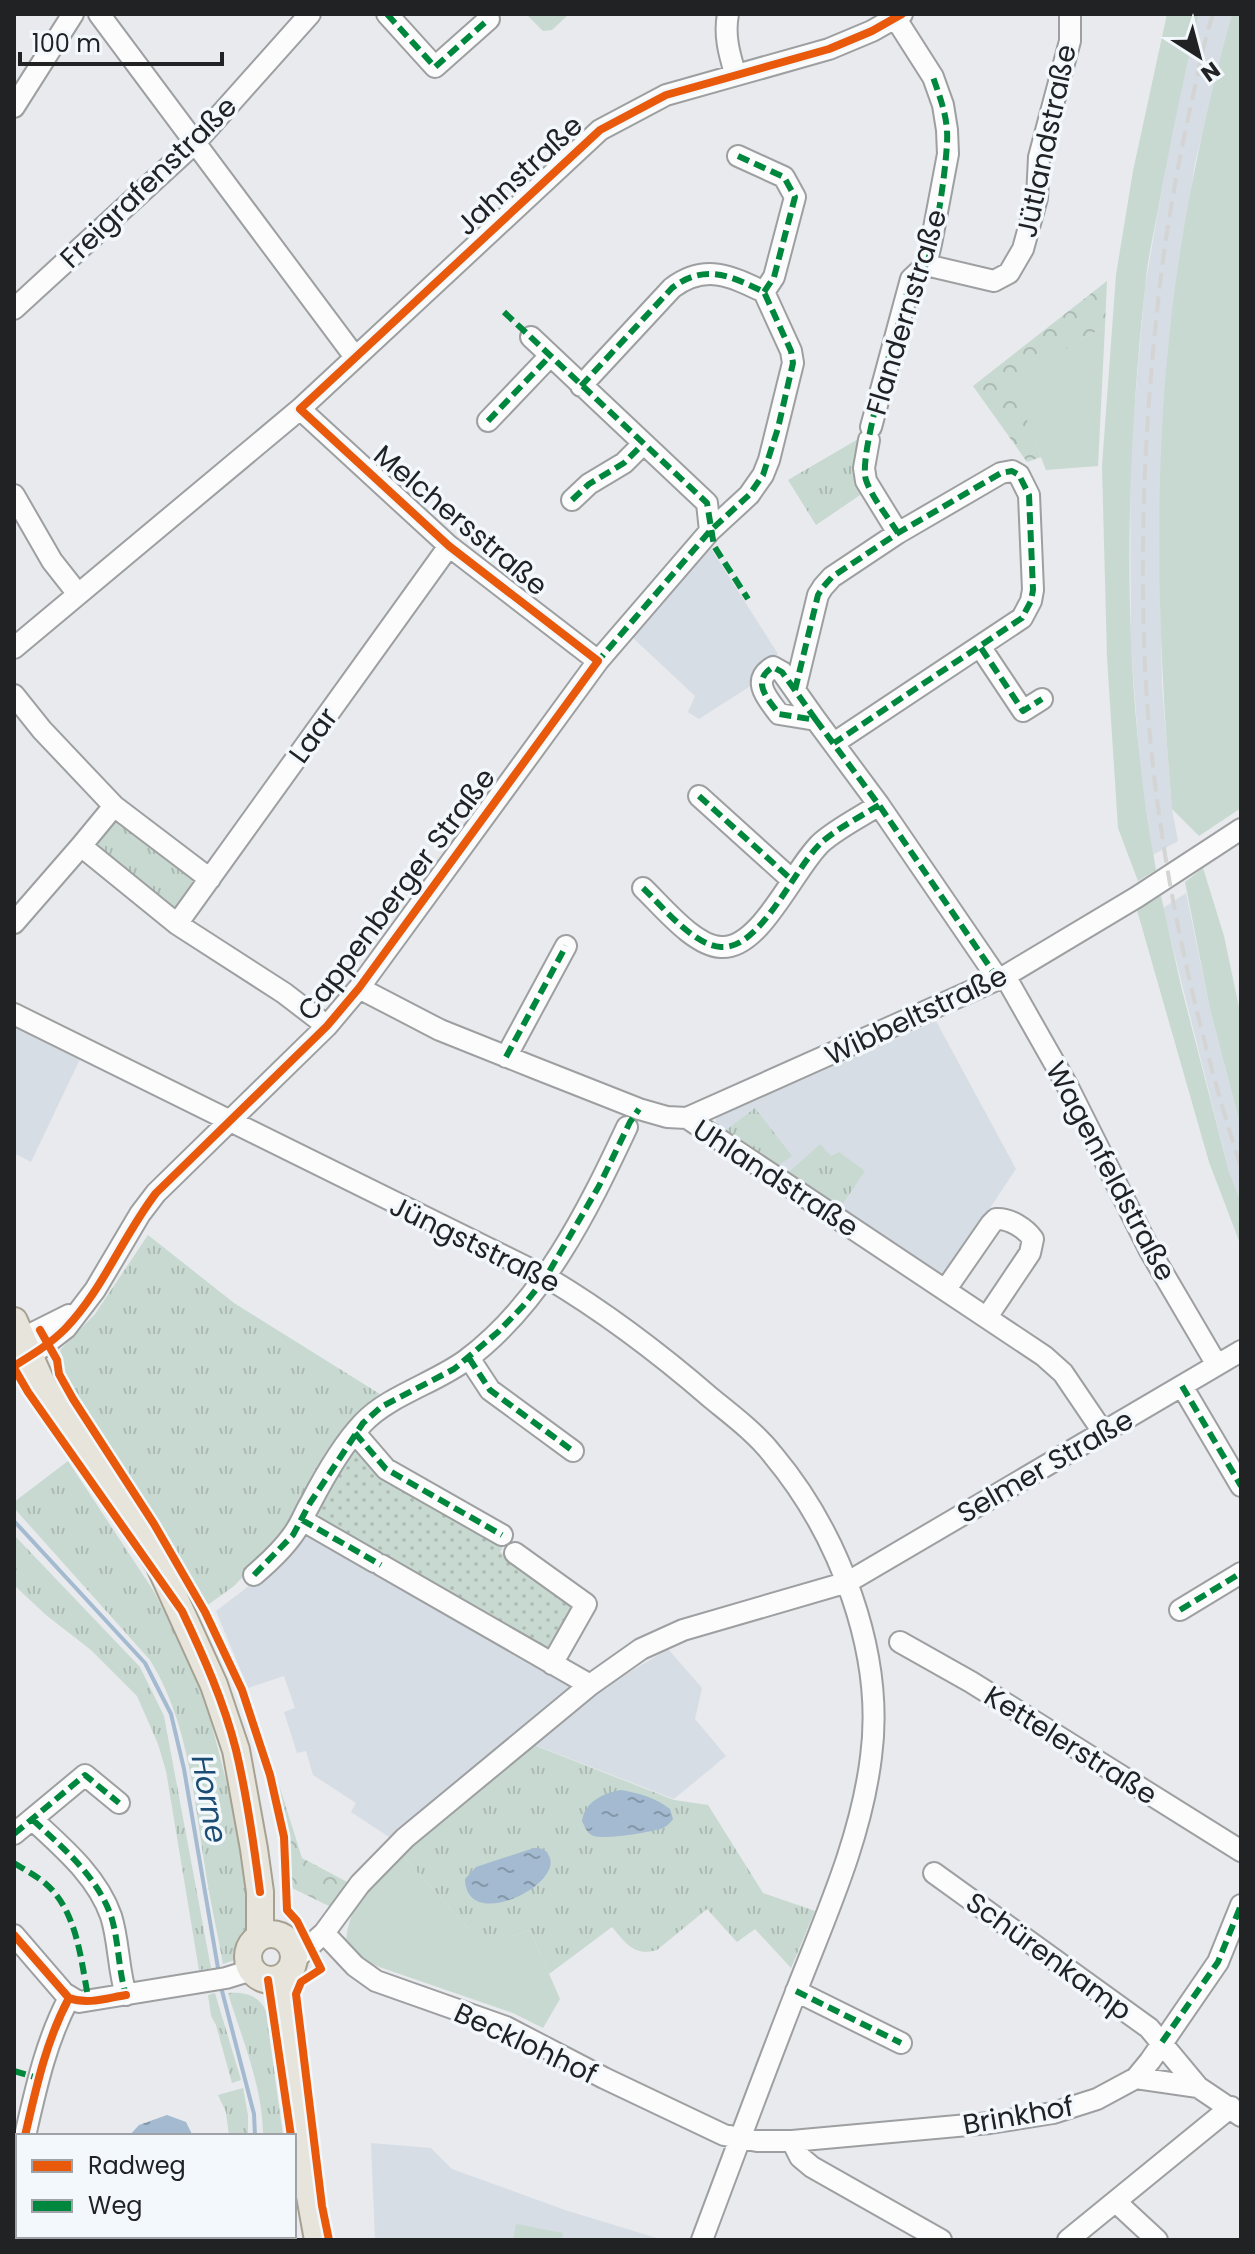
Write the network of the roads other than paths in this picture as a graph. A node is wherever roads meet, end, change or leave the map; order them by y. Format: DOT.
graph roads {
  1 [pos="73,14"];
  2 [pos="99,14"];
  3 [pos="310,14"];
  4 [pos="387,14"];
  5 [pos="728,14"];
  6 [pos="1070,14"];
  7 [pos="899,16"];
  8 [pos="489,19"];
  9 [pos="735,73"];
  10 [pos="14,107"];
  11 [pos="195,143"];
  12 [pos="738,156"];
  13 [pos="926,265"];
  14 [pos="764,292"];
  15 [pos="14,309"];
  16 [pos="531,337"];
  17 [pos="355,357"];
  18 [pos="549,357"];
  19 [pos="581,386"];
  20 [pos="300,409"];
  21 [pos="488,421"];
  22 [pos="642,445"];
  23 [pos="14,495"];
  24 [pos="572,500"];
  25 [pos="710,531"];
  26 [pos="898,533"];
  27 [pos="449,546"];
  28 [pos="78,594"];
  29 [pos="14,648"];
  30 [pos="981,648"];
  31 [pos="598,661"];
  32 [pos="795,690"];
  33 [pos="14,695"];
  34 [pos="1042,699"];
  35 [pos="816,720"];
  36 [pos="834,743"];
  37 [pos="699,796"];
  38 [pos="879,805"];
  39 [pos="114,806"];
  40 [pos="1241,829"];
  41 [pos="81,846"];
  42 [pos="210,879"];
  43 [pos="792,880"];
  44 [pos="643,888"];
  45 [pos="14,923"];
  46 [pos="177,924"];
  47 [pos="566,946"];
  48 [pos="1002,978"];
  49 [pos="359,988"];
  50 [pos="14,1014"];
  51 [pos="327,1026"];
  52 [pos="506,1057"];
  53 [pos="687,1118"];
  54 [pos="229,1121"];
  55 [pos="627,1127"];
  56 [pos="546,1277"];
  57 [pos="946,1289"];
  58 [pos="987,1317"];
  59 [pos="18,1349"];
  60 [pos="1241,1351"];
  61 [pos="469,1358"];
  62 [pos="1217,1365"];
  63 [pos="1182,1386"];
  64 [pos="1103,1432"];
  65 [pos="355,1433"];
  66 [pos="573,1451"];
  67 [pos="1241,1486"];
  68 [pos="302,1520"];
  69 [pos="502,1535"];
  70 [pos="515,1553"];
  71 [pos="1241,1573"];
  72 [pos="254,1575"];
  73 [pos="848,1582"];
  74 [pos="1180,1610"];
  75 [pos="900,1642"];
  76 [pos="552,1664"];
  77 [pos="590,1685"];
  78 [pos="119,1803"];
  79 [pos="33,1820"];
  80 [pos="14,1834"];
  81 [pos="1241,1851"];
  82 [pos="934,1873"];
  83 [pos="1241,1905"];
  84 [pos="14,1935"];
  85 [pos="321,1936"];
  86 [pos="274,1958"];
  87 [pos="796,1991"];
  88 [pos="126,1995"];
  89 [pos="69,1998"];
  90 [pos="1162,2042"];
  91 [pos="901,2043"];
  92 [pos="1136,2078"];
  93 [pos="1198,2087"];
  94 [pos="1236,2112"];
  95 [pos="26,2134"];
  96 [pos="291,2134"];
  97 [pos="739,2139"];
  98 [pos="792,2141"];
  99 [pos="296,2174"];
  100 [pos="1116,2202"];
  101 [pos="304,2240"];
  102 [pos="318,2240"];
  103 [pos="702,2240"];
  104 [pos="941,2240"];
  105 [pos="1068,2240"];
  106 [pos="1157,2240"];
  1 -- 10 [label="street"];
  2 -- 11 [label="street"];
  3 -- 11 [label="street, Freigrafenstraße"];
  4 -- 8 [label="street"];
  5 -- 9 [label="street"];
  6 -- 13 [label="street, Jütlandstraße"];
  7 -- 9 [label="street, Jahnstraße"];
  7 -- 13 [label="street, Flandernstraße"];
  9 -- 17 [label="street, Jahnstraße"];
  11 -- 15 [label="street, Freigrafenstraße"];
  11 -- 17 [label="street"];
  12 -- 14 [label="street"];
  13 -- 26 [label="street, Flandernstraße"];
  14 -- 19 [label="street"];
  14 -- 25 [label="street, Cappenberger Straße"];
  16 -- 18 [label="street"];
  17 -- 20 [label="street, Jahnstraße"];
  18 -- 19 [label="street"];
  18 -- 21 [label="street"];
  19 -- 22 [label="street"];
  20 -- 27 [label="street, Melchersstraße"];
  20 -- 28 [label="street, Jahnstraße"];
  22 -- 24 [label="street"];
  22 -- 25 [label="street"];
  23 -- 28 [label="street"];
  25 -- 31 [label="street, Cappenberger Straße"];
  26 -- 30 [label="street"];
  26 -- 32 [label="street"];
  27 -- 31 [label="street, Melchersstraße"];
  27 -- 42 [label="street, Laar"];
  28 -- 29 [label="street, Jahnstraße"];
  30 -- 34 [label="street"];
  30 -- 36 [label="street"];
  31 -- 49 [label="street, Cappenberger Straße"];
  32 -- 35 [label="street, Wagenfeldstraße"];
  32 -- 35 [label="street"];
  33 -- 39 [label="street"];
  35 -- 36 [label="street, Wagenfeldstraße"];
  36 -- 38 [label="street, Wagenfeldstraße"];
  37 -- 43 [label="street"];
  38 -- 43 [label="street"];
  38 -- 48 [label="street, Wagenfeldstraße"];
  39 -- 41 [label="street"];
  39 -- 42 [label="street"];
  40 -- 48 [label="street, Wibbeltstraße"];
  41 -- 45 [label="street"];
  41 -- 46 [label="street"];
  42 -- 46 [label="street, Laar"];
  43 -- 44 [label="street"];
  46 -- 51 [label="street"];
  47 -- 52 [label="street"];
  48 -- 53 [label="street, Wibbeltstraße"];
  48 -- 62 [label="street, Wagenfeldstraße"];
  49 -- 51 [label="street, Cappenberger Straße"];
  49 -- 52 [label="street, Uhlandstraße"];
  50 -- 54 [label="street, Jüngststraße"];
  51 -- 54 [label="street, Cappenberger Straße"];
  52 -- 53 [label="street, Uhlandstraße"];
  53 -- 57 [label="street, Uhlandstraße"];
  54 -- 56 [label="street, Jüngststraße"];
  54 -- 59 [label="street, Cappenberger Straße"];
  55 -- 56 [label="street"];
  56 -- 61 [label="street"];
  56 -- 73 [label="street, Jüngststraße"];
  57 -- 58 [label="street, Uhlandstraße"];
  57 -- 58 [label="street"];
  58 -- 64 [label="street, Uhlandstraße"];
  59 -- 86 [label="main road"];
  60 -- 62 [label="street, Selmer Straße"];
  61 -- 65 [label="street"];
  61 -- 66 [label="street"];
  62 -- 63 [label="street, Selmer Straße"];
  63 -- 64 [label="street, Selmer Straße"];
  63 -- 67 [label="street"];
  64 -- 73 [label="street, Selmer Straße"];
  65 -- 68 [label="street"];
  65 -- 69 [label="street"];
  68 -- 72 [label="street"];
  68 -- 76 [label="street"];
  70 -- 76 [label="street"];
  71 -- 74 [label="street"];
  73 -- 77 [label="street"];
  73 -- 87 [label="street, Jüngststraße"];
  75 -- 81 [label="street, Kettelerstraße"];
  76 -- 77 [label="street"];
  77 -- 85 [label="street"];
  78 -- 79 [label="street"];
  79 -- 80 [label="street"];
  79 -- 88 [label="street"];
  82 -- 90 [label="street, Schürenkamp"];
  83 -- 90 [label="street, Brinkhof"];
  84 -- 89 [label="street"];
  85 -- 86 [label="street"];
  85 -- 97 [label="street, Becklohhof"];
  86 -- 88 [label="street"];
  86 -- 96 [label="main road"];
  86 -- 102 [label="main road"];
  87 -- 91 [label="street"];
  87 -- 97 [label="street, Jüngststraße"];
  88 -- 89 [label="street"];
  89 -- 95 [label="street"];
  90 -- 92 [label="street, Brinkhof"];
  90 -- 93 [label="street"];
  92 -- 93 [label="street"];
  92 -- 98 [label="street, Brinkhof"];
  93 -- 94 [label="street"];
  94 -- 100 [label="street"];
  97 -- 98 [label="street, Brinkhof"];
  97 -- 103 [label="street, Jüngststraße"];
  98 -- 104 [label="street"];
  99 -- 101 [label="main road"];
  100 -- 105 [label="street"];
  100 -- 106 [label="street"];
}
